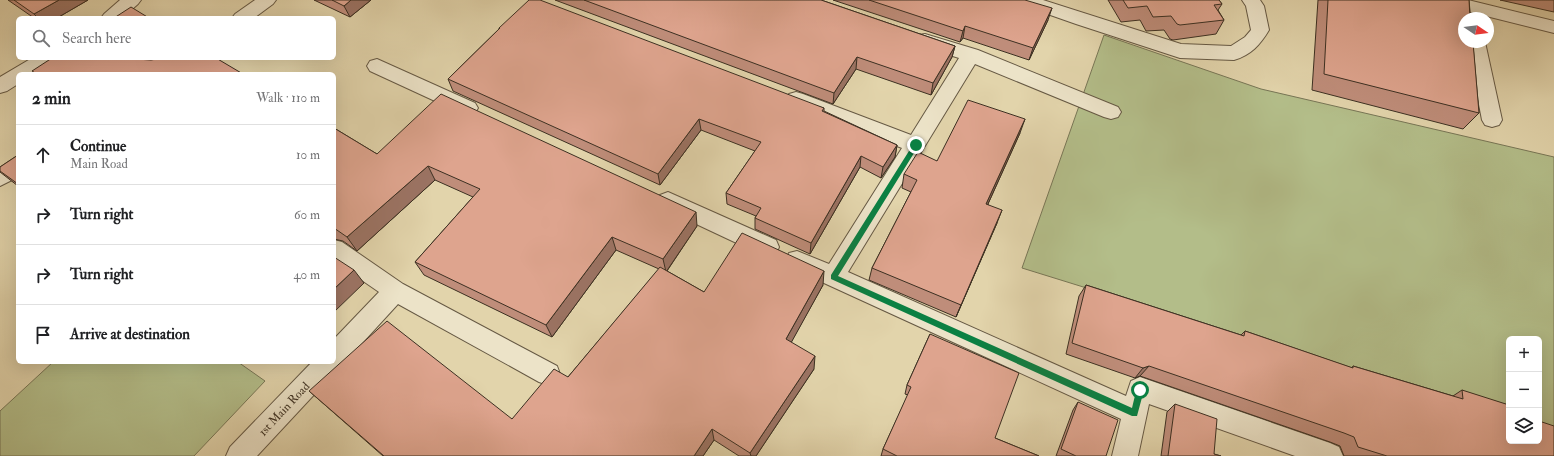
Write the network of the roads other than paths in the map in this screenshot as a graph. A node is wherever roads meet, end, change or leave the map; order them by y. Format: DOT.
graph roads {
  1 [pos="132,0"];
  2 [pos="267,0"];
  3 [pos="1025,0"];
  4 [pos="1069,0"];
  5 [pos="1251,0"];
  6 [pos="1469,8"];
  7 [pos="112,16"];
  8 [pos="244,16"];
  9 [pos="1082,20"];
  10 [pos="1554,27"];
  11 [pos="912,35"];
  12 [pos="1477,48"];
  13 [pos="971,55"];
  14 [pos="43,60"];
  15 [pos="378,66"];
  16 [pos="24,72"];
  17 [pos="776,92"];
  18 [pos="1111,112"];
  19 [pos="486,116"];
  20 [pos="1492,120"];
  21 [pos="916,145"];
  22 [pos="16,168"];
  23 [pos="0,178"];
  24 [pos="652,193"];
  25 [pos="336,250"];
  26 [pos="833,277"];
  27 [pos="395,291"];
  28 [pos="336,354"];
  29 [pos="326,364"];
  30 [pos="548,374"];
  31 [pos="1137,401"];
  32 [pos="239,456"];
  33 [pos="1125,456"];
  34 [pos="1330,456"];
  1 -- 7 [label="street"];
  2 -- 8 [label="street"];
  3 -- 9 [label="street"];
  4 -- 9 [label="street"];
  5 -- 9 [label="street"];
  6 -- 10 [label="street"];
  11 -- 13 [label="street"];
  12 -- 20 [label="street"];
  13 -- 18 [label="street"];
  13 -- 21 [label="street"];
  14 -- 16 [label="street"];
  15 -- 19 [label="street"];
  17 -- 21 [label="street"];
  21 -- 26 [label="street"];
  22 -- 23 [label="street"];
  24 -- 26 [label="street"];
  25 -- 27 [label="street"];
  26 -- 31 [label="street"];
  27 -- 28 [label="street"];
  27 -- 30 [label="street"];
  29 -- 32 [label="street, 1st Main Road"];
  31 -- 33 [label="street"];
  31 -- 34 [label="street"];
}
